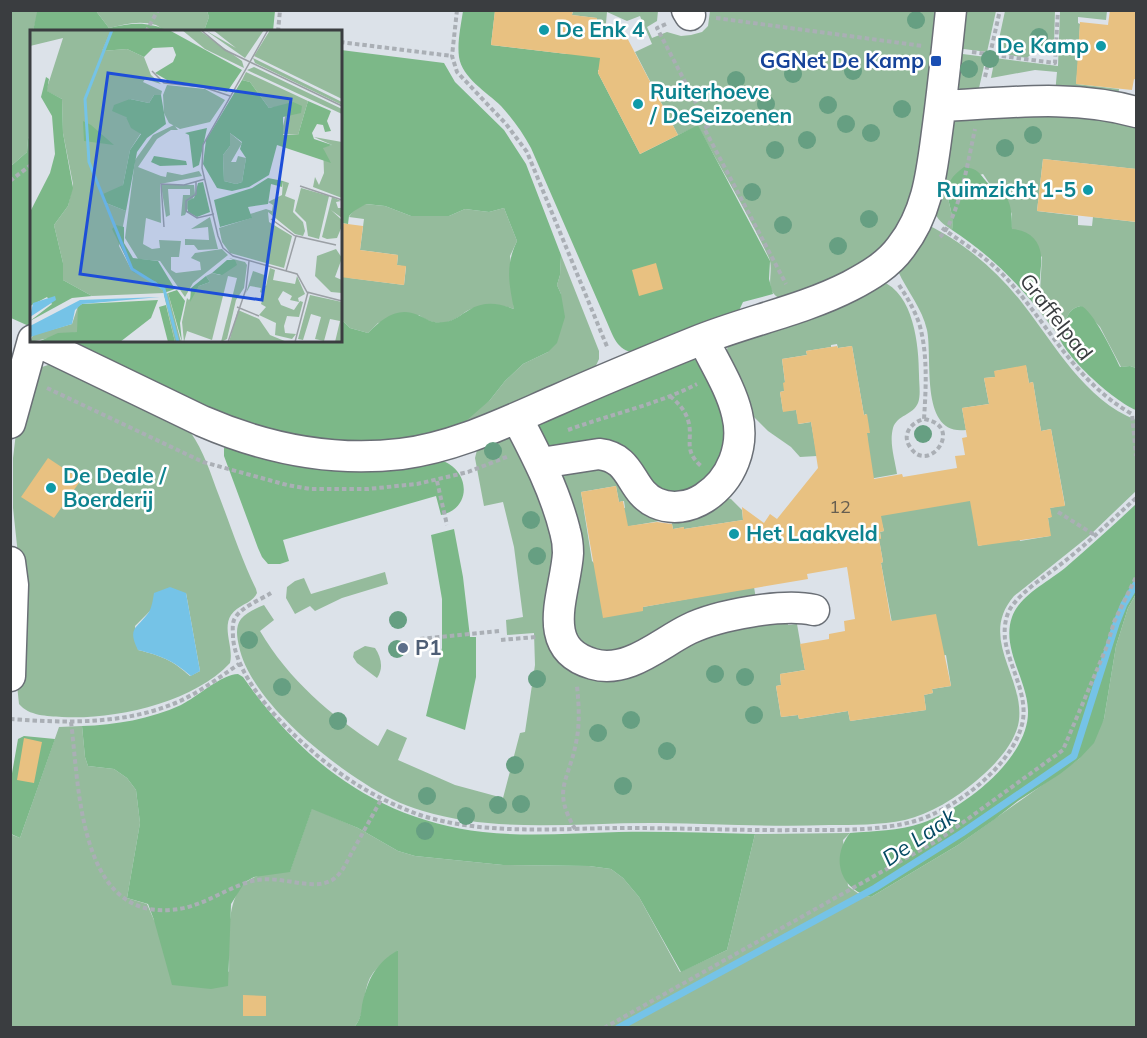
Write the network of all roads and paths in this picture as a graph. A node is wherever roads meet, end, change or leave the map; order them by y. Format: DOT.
graph roads {
  1 [pos="158,10"];
  2 [pos="280,10"];
  3 [pos="457,10"];
  4 [pos="951,10"];
  5 [pos="1058,10"];
  6 [pos="688,13"];
  7 [pos="147,30"];
  8 [pos="278,30"];
  9 [pos="342,42"];
  10 [pos="947,49"];
  11 [pos="453,56"];
  12 [pos="941,106"];
  13 [pos="1137,112"];
  14 [pos="30,166"];
  15 [pos="10,181"];
  16 [pos="921,213"];
  17 [pos="883,266"];
  18 [pos="798,307"];
  19 [pos="10,330"];
  20 [pos="30,339"];
  21 [pos="703,339"];
  22 [pos="32,342"];
  23 [pos="37,342"];
  24 [pos="618,373"];
  25 [pos="670,396"];
  26 [pos="1134,415"];
  27 [pos="517,418"];
  28 [pos="924,419"];
  29 [pos="10,423"];
  30 [pos="1137,456"];
  31 [pos="541,463"];
  32 [pos="723,480"];
  33 [pos="438,481"];
  34 [pos="1137,498"];
  35 [pos="1058,512"];
  36 [pos="447,525"];
  37 [pos="1096,536"];
  38 [pos="10,562"];
  39 [pos="1137,577"];
  40 [pos="271,593"];
  41 [pos="814,610"];
  42 [pos="499,631"];
  43 [pos="420,639"];
  44 [pos="501,640"];
  45 [pos="566,643"];
  46 [pos="239,664"];
  47 [pos="10,676"];
  48 [pos="10,719"];
  49 [pos="71,722"];
  50 [pos="382,798"];
  51 [pos="575,829"];
  52 [pos="604,1028"];
  1 -- 7 [label="path"];
  2 -- 8 [label="path"];
  3 -- 11 [label="path"];
  4 -- 10 [label="lane"];
  5 -- 10 [label="path"];
  6 -- 10 [label="path"];
  6 -- 18 [label="path"];
  9 -- 11 [label="path"];
  10 -- 12 [label="lane"];
  11 -- 24 [label="path"];
  12 -- 13 [label="lane"];
  12 -- 16 [label="lane"];
  14 -- 15 [label="path"];
  16 -- 17 [label="lane"];
  16 -- 26 [label="path, Graffelpad"];
  17 -- 18 [label="lane"];
  17 -- 28 [label="path"];
  18 -- 21 [label="lane"];
  19 -- 20 [label="lane"];
  21 -- 24 [label="lane"];
  21 -- 32 [label="lane"];
  22 -- 29 [label="lane"];
  23 -- 27 [label="lane"];
  24 -- 27 [label="lane"];
  25 -- 32 [label="path"];
  26 -- 30 [label="path, Graffelpad"];
  27 -- 31 [label="lane"];
  28 -- 28 [label="path"];
  31 -- 32 [label="lane"];
  31 -- 45 [label="lane"];
  33 -- 36 [label="path"];
  34 -- 37 [label="path"];
  35 -- 37 [label="path"];
  37 -- 51 [label="path"];
  38 -- 47 [label="lane"];
  39 -- 52 [label="path"];
  40 -- 46 [label="path"];
  41 -- 45 [label="lane"];
  42 -- 43 [label="path"];
  44 -- 45 [label="path"];
  45 -- 51 [label="path"];
  46 -- 49 [label="path"];
  46 -- 50 [label="path"];
  48 -- 49 [label="path"];
  49 -- 50 [label="path"];
  50 -- 51 [label="path"];
}
